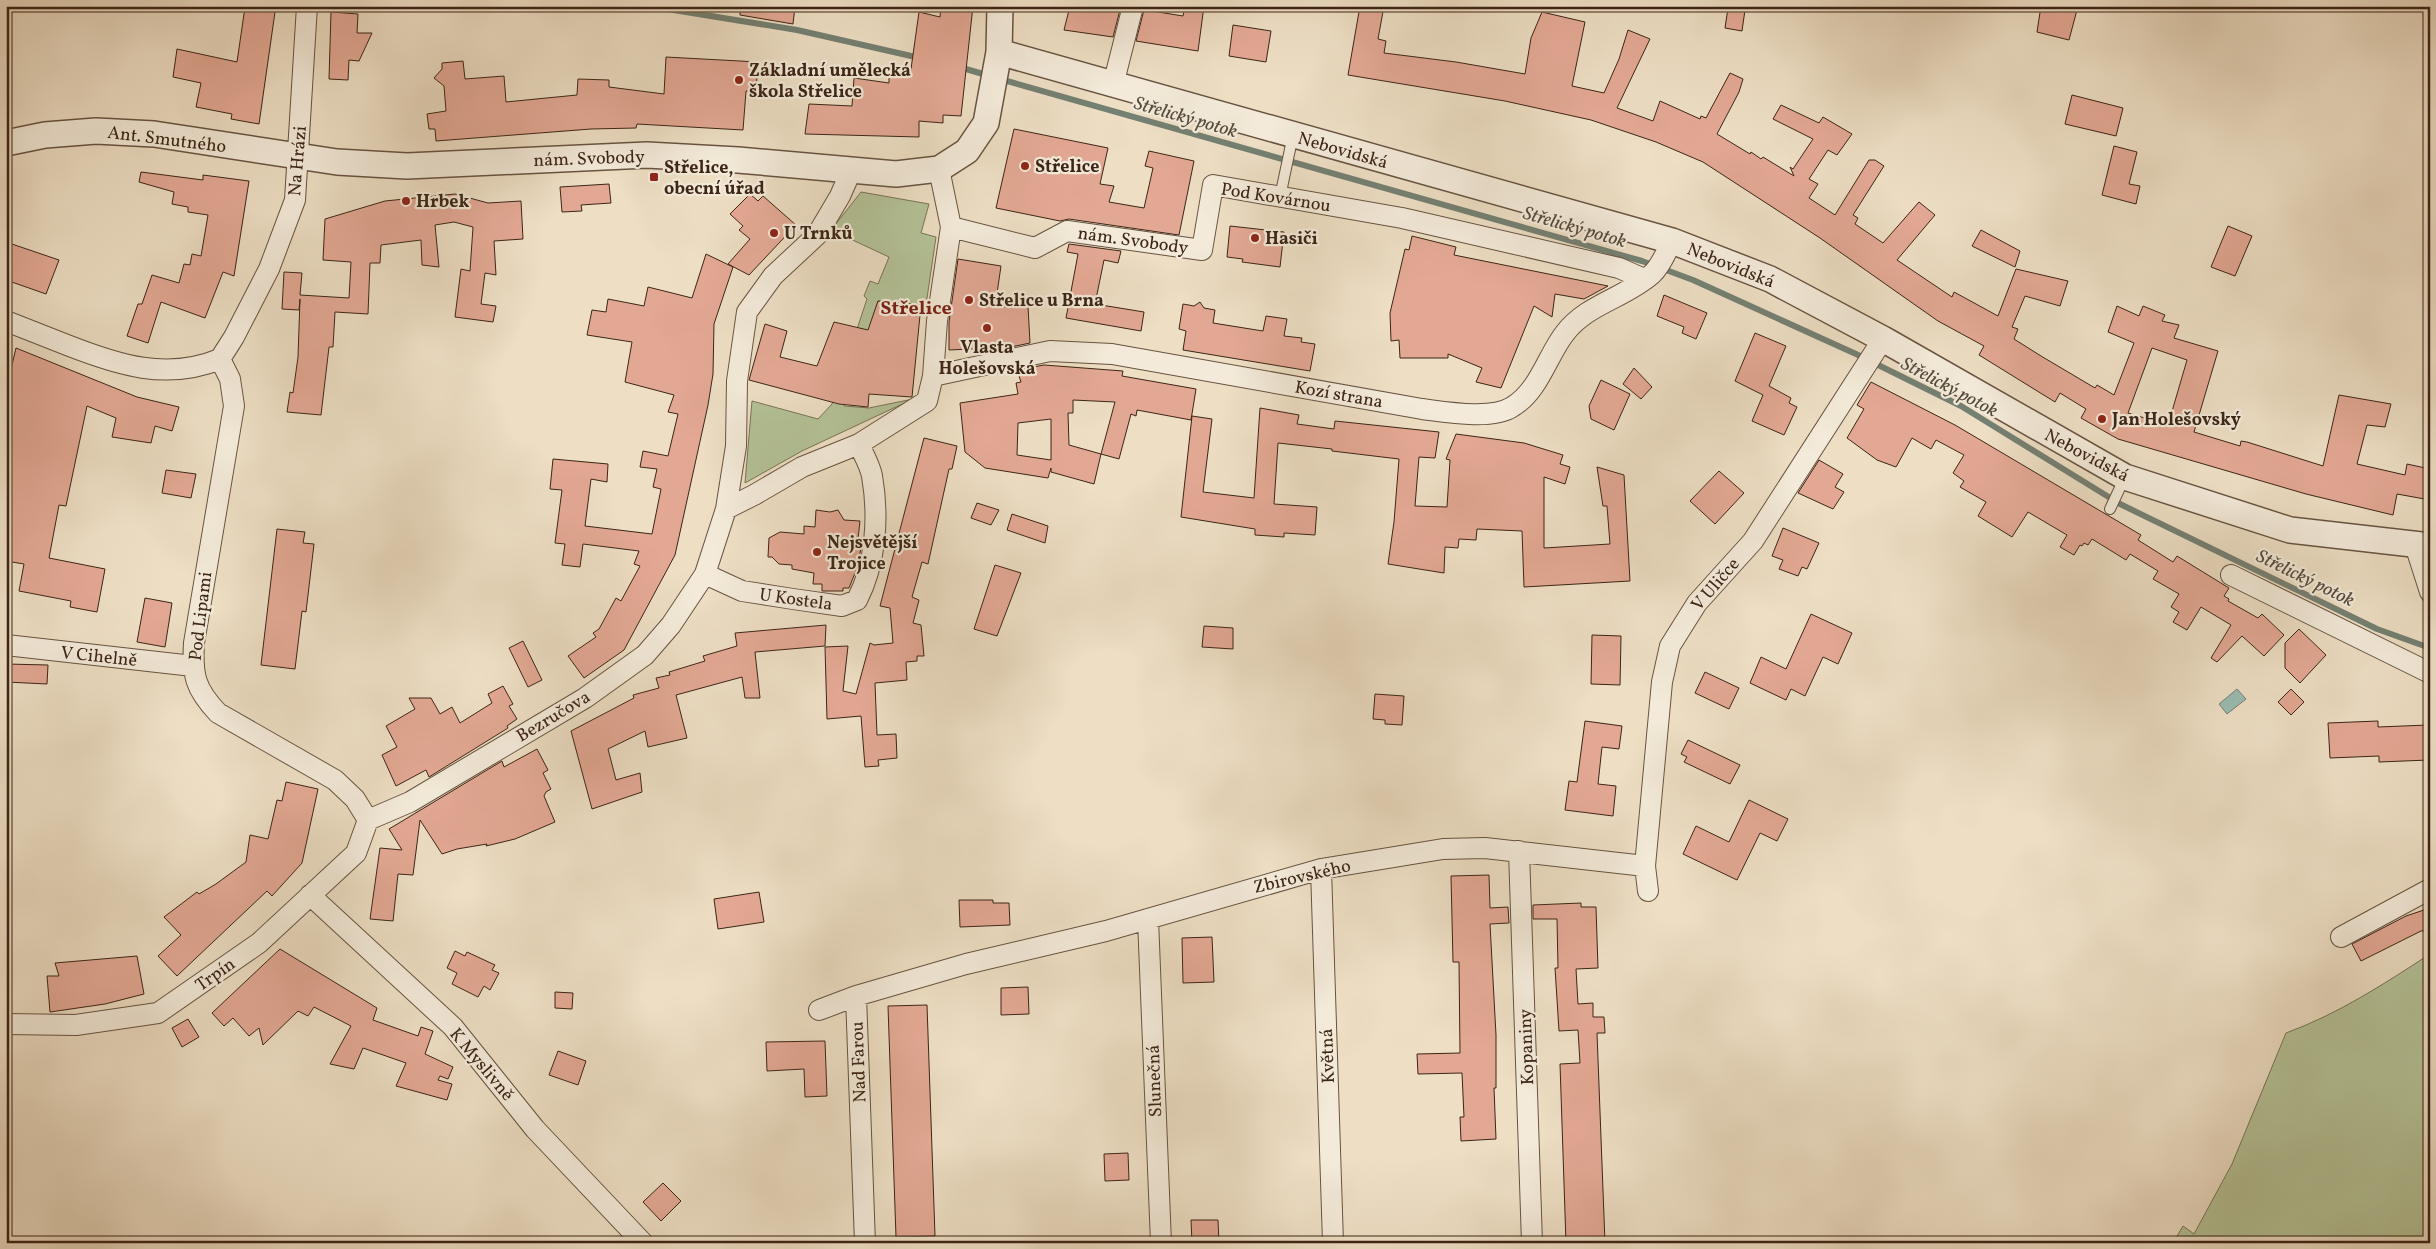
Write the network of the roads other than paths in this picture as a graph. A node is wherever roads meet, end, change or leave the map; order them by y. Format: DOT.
graph roads {
  1 [pos="307,6"];
  2 [pos="1000,6"];
  3 [pos="1133,6"];
  4 [pos="996,70"];
  5 [pos="1113,84"];
  6 [pos="1293,136"];
  7 [pos="6,143"];
  8 [pos="299,158"];
  9 [pos="939,169"];
  10 [pos="851,171"];
  11 [pos="1281,189"];
  12 [pos="1402,218"];
  13 [pos="951,228"];
  14 [pos="1202,250"];
  15 [pos="1658,263"];
  16 [pos="8,328"];
  17 [pos="1883,339"];
  18 [pos="220,359"];
  19 [pos="933,376"];
  20 [pos="859,444"];
  21 [pos="2124,477"];
  22 [pos="726,509"];
  23 [pos="2110,510"];
  24 [pos="2422,546"];
  25 [pos="705,574"];
  26 [pos="2232,576"];
  27 [pos="2430,592"];
  28 [pos="6,645"];
  29 [pos="193,666"];
  30 [pos="2430,673"];
  31 [pos="368,820"];
  32 [pos="1519,851"];
  33 [pos="1645,866"];
  34 [pos="1321,869"];
  35 [pos="2430,889"];
  36 [pos="1648,891"];
  37 [pos="310,895"];
  38 [pos="1148,919"];
  39 [pos="2341,937"];
  40 [pos="966,964"];
  41 [pos="856,996"];
  42 [pos="819,1010"];
  43 [pos="6,1024"];
  44 [pos="643,1243"];
  45 [pos="865,1243"];
  46 [pos="1161,1243"];
  47 [pos="1333,1243"];
  48 [pos="1532,1243"];
  1 -- 8 [label="street, Na Hrázi"];
  2 -- 4 [label="street, nám. Svobody"];
  3 -- 5 [label="street"];
  4 -- 5 [label="street, Nebovidská"];
  4 -- 9 [label="street, nám. Svobody"];
  5 -- 6 [label="street, Nebovidská"];
  6 -- 11 [label="lane"];
  6 -- 15 [label="street, Nebovidská"];
  7 -- 8 [label="street, Ant. Smutného"];
  8 -- 10 [label="street, nám. Svobody"];
  8 -- 18 [label="street, Na Hrázi"];
  9 -- 10 [label="street, nám. Svobody"];
  9 -- 13 [label="street"];
  10 -- 22 [label="street"];
  11 -- 12 [label="street, Pod Kovárnou"];
  11 -- 14 [label="street, Pod Kovárnou"];
  12 -- 15 [label="street, Nebovidská"];
  13 -- 14 [label="street, nám. Svobody"];
  13 -- 19 [label="street"];
  15 -- 17 [label="street, Nebovidská"];
  15 -- 19 [label="street, Kozí strana"];
  16 -- 18 [label="street"];
  17 -- 21 [label="street, Nebovidská"];
  17 -- 33 [label="street, V Uličce"];
  18 -- 29 [label="street, Pod Lipami"];
  19 -- 20 [label="street"];
  20 -- 22 [label="street"];
  20 -- 25 [label="street, U Kostela"];
  21 -- 23 [label="lane"];
  21 -- 24 [label="street, Nebovidská"];
  22 -- 25 [label="street"];
  24 -- 27 [label="street"];
  25 -- 31 [label="street, Bezručova"];
  26 -- 30 [label="street"];
  28 -- 29 [label="street, V Cihelně"];
  29 -- 31 [label="street, Pod Lipami"];
  31 -- 37 [label="street, Trpín"];
  32 -- 33 [label="street, Zbirovského"];
  32 -- 34 [label="street, Zbirovského"];
  32 -- 48 [label="street, Kopaniny"];
  33 -- 36 [label="street, V Uličce"];
  34 -- 38 [label="street, Zbirovského"];
  34 -- 47 [label="street, Květná"];
  35 -- 39 [label="street"];
  37 -- 43 [label="street, Trpín"];
  37 -- 44 [label="street, K Myslivně"];
  38 -- 40 [label="street, Zbirovského"];
  38 -- 46 [label="street, Slunečná"];
  40 -- 41 [label="street, Nad Farou"];
  41 -- 42 [label="street"];
  41 -- 45 [label="street, Nad Farou"];
}
